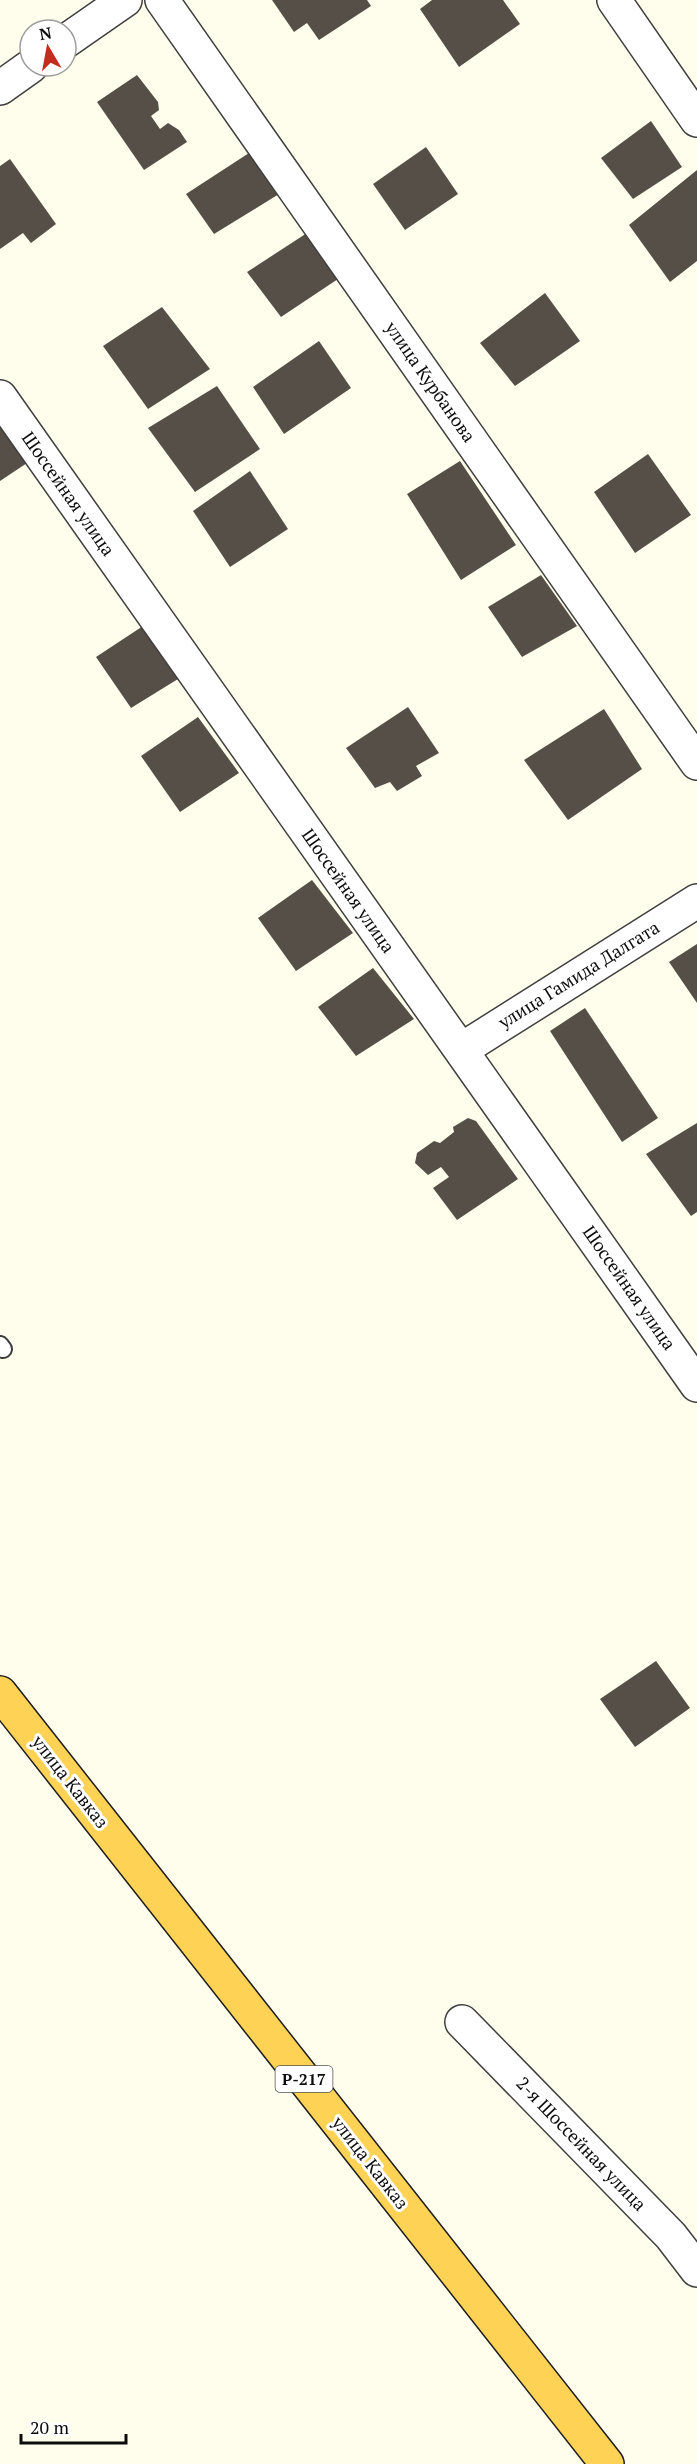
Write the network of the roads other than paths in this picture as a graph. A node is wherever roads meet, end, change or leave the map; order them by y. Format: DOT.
graph roads {
  1 [pos="125,0"];
  2 [pos="162,0"];
  3 [pos="614,0"];
  4 [pos="78,33"];
  5 [pos="18,75"];
  6 [pos="0,88"];
  7 [pos="697,120"];
  8 [pos="0,397"];
  9 [pos="697,763"];
  10 [pos="697,901"];
  11 [pos="461,1050"];
  12 [pos="697,1385"];
  13 [pos="0,1693"];
  14 [pos="462,2022"];
  15 [pos="697,2270"];
  16 [pos="607,2464"];
  1 -- 4 [label="street"];
  2 -- 9 [label="street, улица Курбанова"];
  3 -- 7 [label="street"];
  5 -- 6 [label="street"];
  8 -- 11 [label="street, Шоссейная улица"];
  10 -- 11 [label="street, улица Гамида Далгата"];
  11 -- 12 [label="street, Шоссейная улица"];
  13 -- 16 [label="highway, улица Кавказ / Р-217"];
  14 -- 15 [label="street, 2-я Шоссейная улица"];
}
